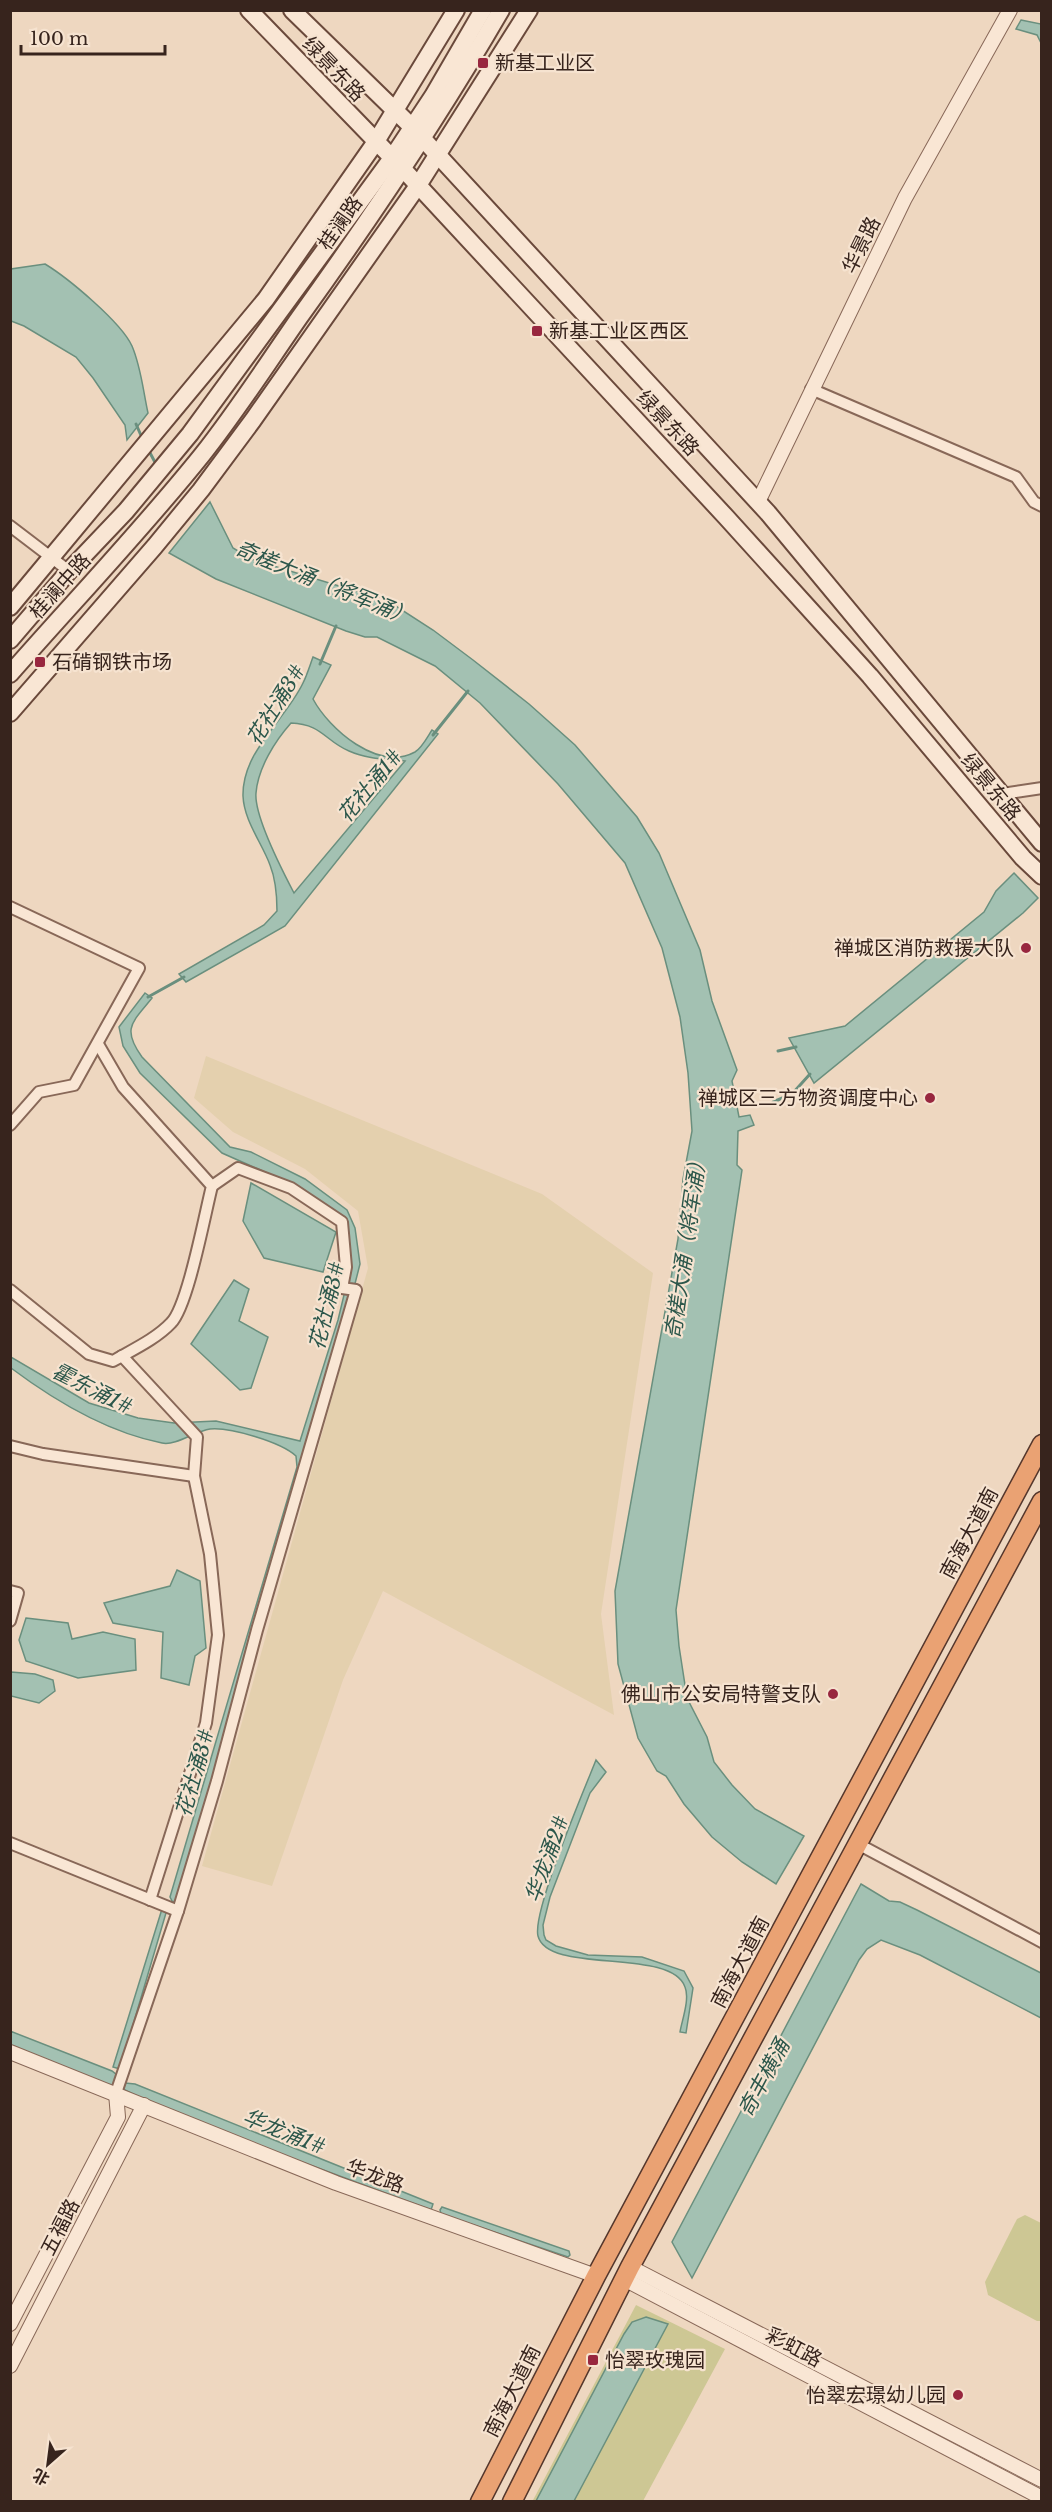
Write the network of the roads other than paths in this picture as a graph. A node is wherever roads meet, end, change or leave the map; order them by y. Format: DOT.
graph roads {
  1 [pos="249,10"];
  2 [pos="292,10"];
  3 [pos="456,10"];
  4 [pos="483,10"];
  5 [pos="501,10"];
  6 [pos="529,10"];
  7 [pos="1010,10"];
  8 [pos="394,110"];
  9 [pos="417,132"];
  10 [pos="375,143"];
  11 [pos="437,156"];
  12 [pos="397,164"];
  13 [pos="417,187"];
  14 [pos="811,389"];
  15 [pos="758,502"];
  16 [pos="1041,506"];
  17 [pos="126,511"];
  18 [pos="10,526"];
  19 [pos="142,528"];
  20 [pos="53,559"];
  21 [pos="69,571"];
  22 [pos="10,607"];
  23 [pos="28,619"];
  24 [pos="10,634"];
  25 [pos="10,640"];
  26 [pos="10,674"];
  27 [pos="10,713"];
  28 [pos="1041,788"];
  29 [pos="1002,794"];
  30 [pos="1041,843"];
  31 [pos="1041,876"];
  32 [pos="10,908"];
  33 [pos="98,1044"];
  34 [pos="10,1125"];
  35 [pos="212,1186"];
  36 [pos="10,1290"];
  37 [pos="122,1356"];
  38 [pos="1041,1444"];
  39 [pos="10,1446"];
  40 [pos="194,1476"];
  41 [pos="1041,1501"];
  42 [pos="10,1591"];
  43 [pos="10,1621"];
  44 [pos="10,1843"];
  45 [pos="858,1844"];
  46 [pos="150,1900"];
  47 [pos="171,1908"];
  48 [pos="1041,1942"];
  49 [pos="10,2052"];
  50 [pos="116,2093"];
  51 [pos="144,2105"];
  52 [pos="627,2273"];
  53 [pos="596,2276"];
  54 [pos="684,2304"];
  55 [pos="10,2324"];
  56 [pos="10,2366"];
  57 [pos="1041,2480"];
  58 [pos="1041,2498"];
  59 [pos="480,2502"];
  60 [pos="512,2502"];
  1 -- 10 [label="main road, 绿景东路"];
  2 -- 8 [label="main road, 绿景东路"];
  3 -- 8 [label="main road"];
  4 -- 9 [label="main road, 桂澜路"];
  5 -- 9 [label="main road, 桂澜路"];
  6 -- 11 [label="main road"];
  7 -- 14 [label="street, 华景路"];
  8 -- 9 [label="main road, 绿景东路"];
  8 -- 10 [label="main road"];
  9 -- 11 [label="main road, 绿景东路"];
  9 -- 12 [label="main road, 桂澜路"];
  10 -- 12 [label="main road, 绿景东路"];
  10 -- 20 [label="main road"];
  11 -- 13 [label="main road"];
  11 -- 15 [label="main road, 绿景东路"];
  12 -- 13 [label="main road, 绿景东路"];
  12 -- 17 [label="main road, 桂澜路"];
  12 -- 19 [label="main road, 桂澜路"];
  13 -- 27 [label="main road"];
  13 -- 31 [label="main road, 绿景东路"];
  14 -- 15 [label="street, 华景路"];
  14 -- 16 [label="street"];
  15 -- 29 [label="main road, 绿景东路"];
  17 -- 21 [label="main road, 桂澜中路"];
  18 -- 20 [label="street"];
  19 -- 26 [label="main road, 桂澜中路"];
  20 -- 21 [label="street"];
  20 -- 22 [label="main road"];
  21 -- 23 [label="main road, 桂澜中路"];
  23 -- 24 [label="main road"];
  23 -- 25 [label="main road, 桂澜中路"];
  28 -- 29 [label="street"];
  29 -- 30 [label="main road, 绿景东路"];
  32 -- 33 [label="street"];
  33 -- 34 [label="street"];
  33 -- 35 [label="street"];
  35 -- 37 [label="street"];
  35 -- 47 [label="street"];
  36 -- 37 [label="street"];
  37 -- 40 [label="street"];
  38 -- 53 [label="highway, 南海大道南"];
  39 -- 40 [label="street"];
  40 -- 46 [label="street"];
  41 -- 45 [label="highway"];
  42 -- 43 [label="street"];
  44 -- 46 [label="street"];
  45 -- 48 [label="street"];
  45 -- 52 [label="highway"];
  46 -- 47 [label="street"];
  47 -- 50 [label="street"];
  49 -- 50 [label="street, 华龙路"];
  50 -- 51 [label="street, 华龙路"];
  50 -- 55 [label="street, 五福路"];
  51 -- 53 [label="street, 华龙路"];
  51 -- 56 [label="street, 五福路"];
  52 -- 54 [label="street, 彩虹路"];
  52 -- 60 [label="highway"];
  53 -- 59 [label="highway, 南海大道南"];
  54 -- 57 [label="street, 彩虹路"];
  54 -- 58 [label="street, 彩虹路"];
}
